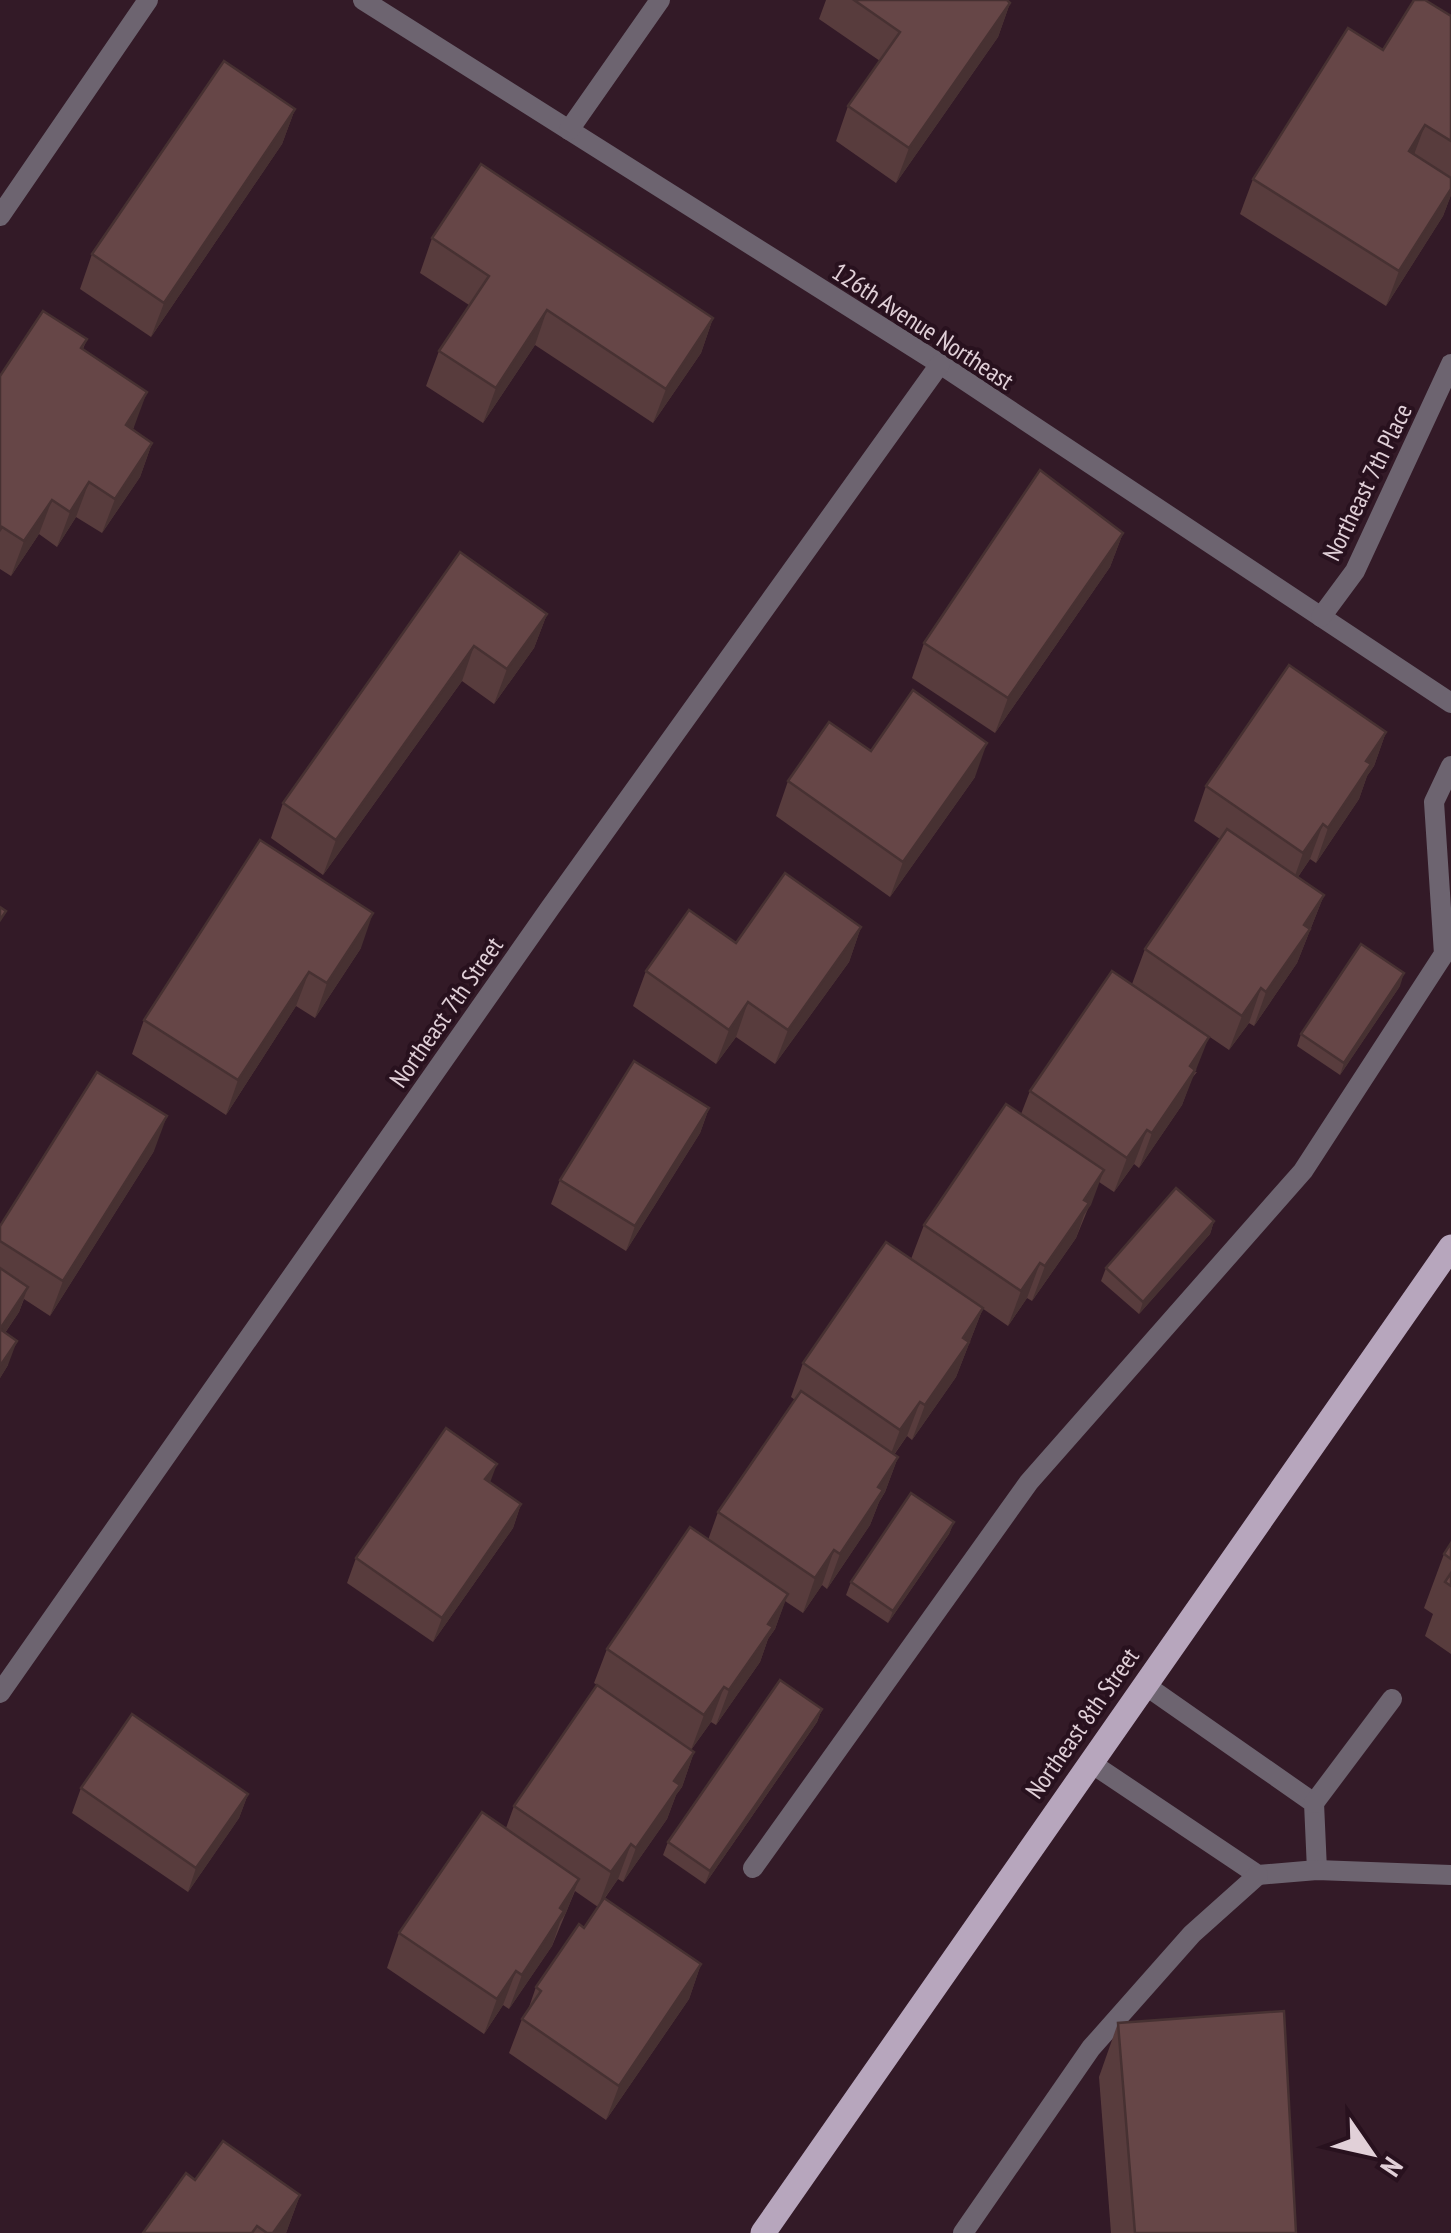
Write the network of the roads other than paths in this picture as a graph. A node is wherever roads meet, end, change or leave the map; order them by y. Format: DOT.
graph roads {
  1 [pos="148,0"];
  2 [pos="362,0"];
  3 [pos="660,0"];
  4 [pos="569,130"];
  5 [pos="0,216"];
  6 [pos="940,364"];
  7 [pos="1451,364"];
  8 [pos="1321,617"];
  9 [pos="1451,703"];
  10 [pos="1451,766"];
  11 [pos="1448,1259"];
  12 [pos="1146,1686"];
  13 [pos="0,1693"];
  14 [pos="1392,1699"];
  15 [pos="1091,1762"];
  16 [pos="1314,1803"];
  17 [pos="753,1868"];
  18 [pos="1317,1870"];
  19 [pos="1258,1875"];
  20 [pos="1451,1875"];
  21 [pos="972,2227"];
  22 [pos="763,2233"];
  1 -- 5 [label="street"];
  2 -- 4 [label="street, 126th Avenue Northeast"];
  3 -- 4 [label="street"];
  4 -- 6 [label="street, 126th Avenue Northeast"];
  6 -- 8 [label="street, 126th Avenue Northeast"];
  6 -- 13 [label="street, Northeast 7th Street"];
  7 -- 8 [label="street, Northeast 7th Place"];
  8 -- 9 [label="street, 126th Avenue Northeast"];
  10 -- 17 [label="street"];
  11 -- 12 [label="main road, Northeast 8th Street"];
  12 -- 15 [label="main road, Northeast 8th Street"];
  12 -- 16 [label="street"];
  14 -- 16 [label="street"];
  15 -- 19 [label="street"];
  15 -- 22 [label="main road, Northeast 8th Street"];
  16 -- 18 [label="street"];
  18 -- 19 [label="street"];
  18 -- 20 [label="street"];
  19 -- 21 [label="street"];
}
